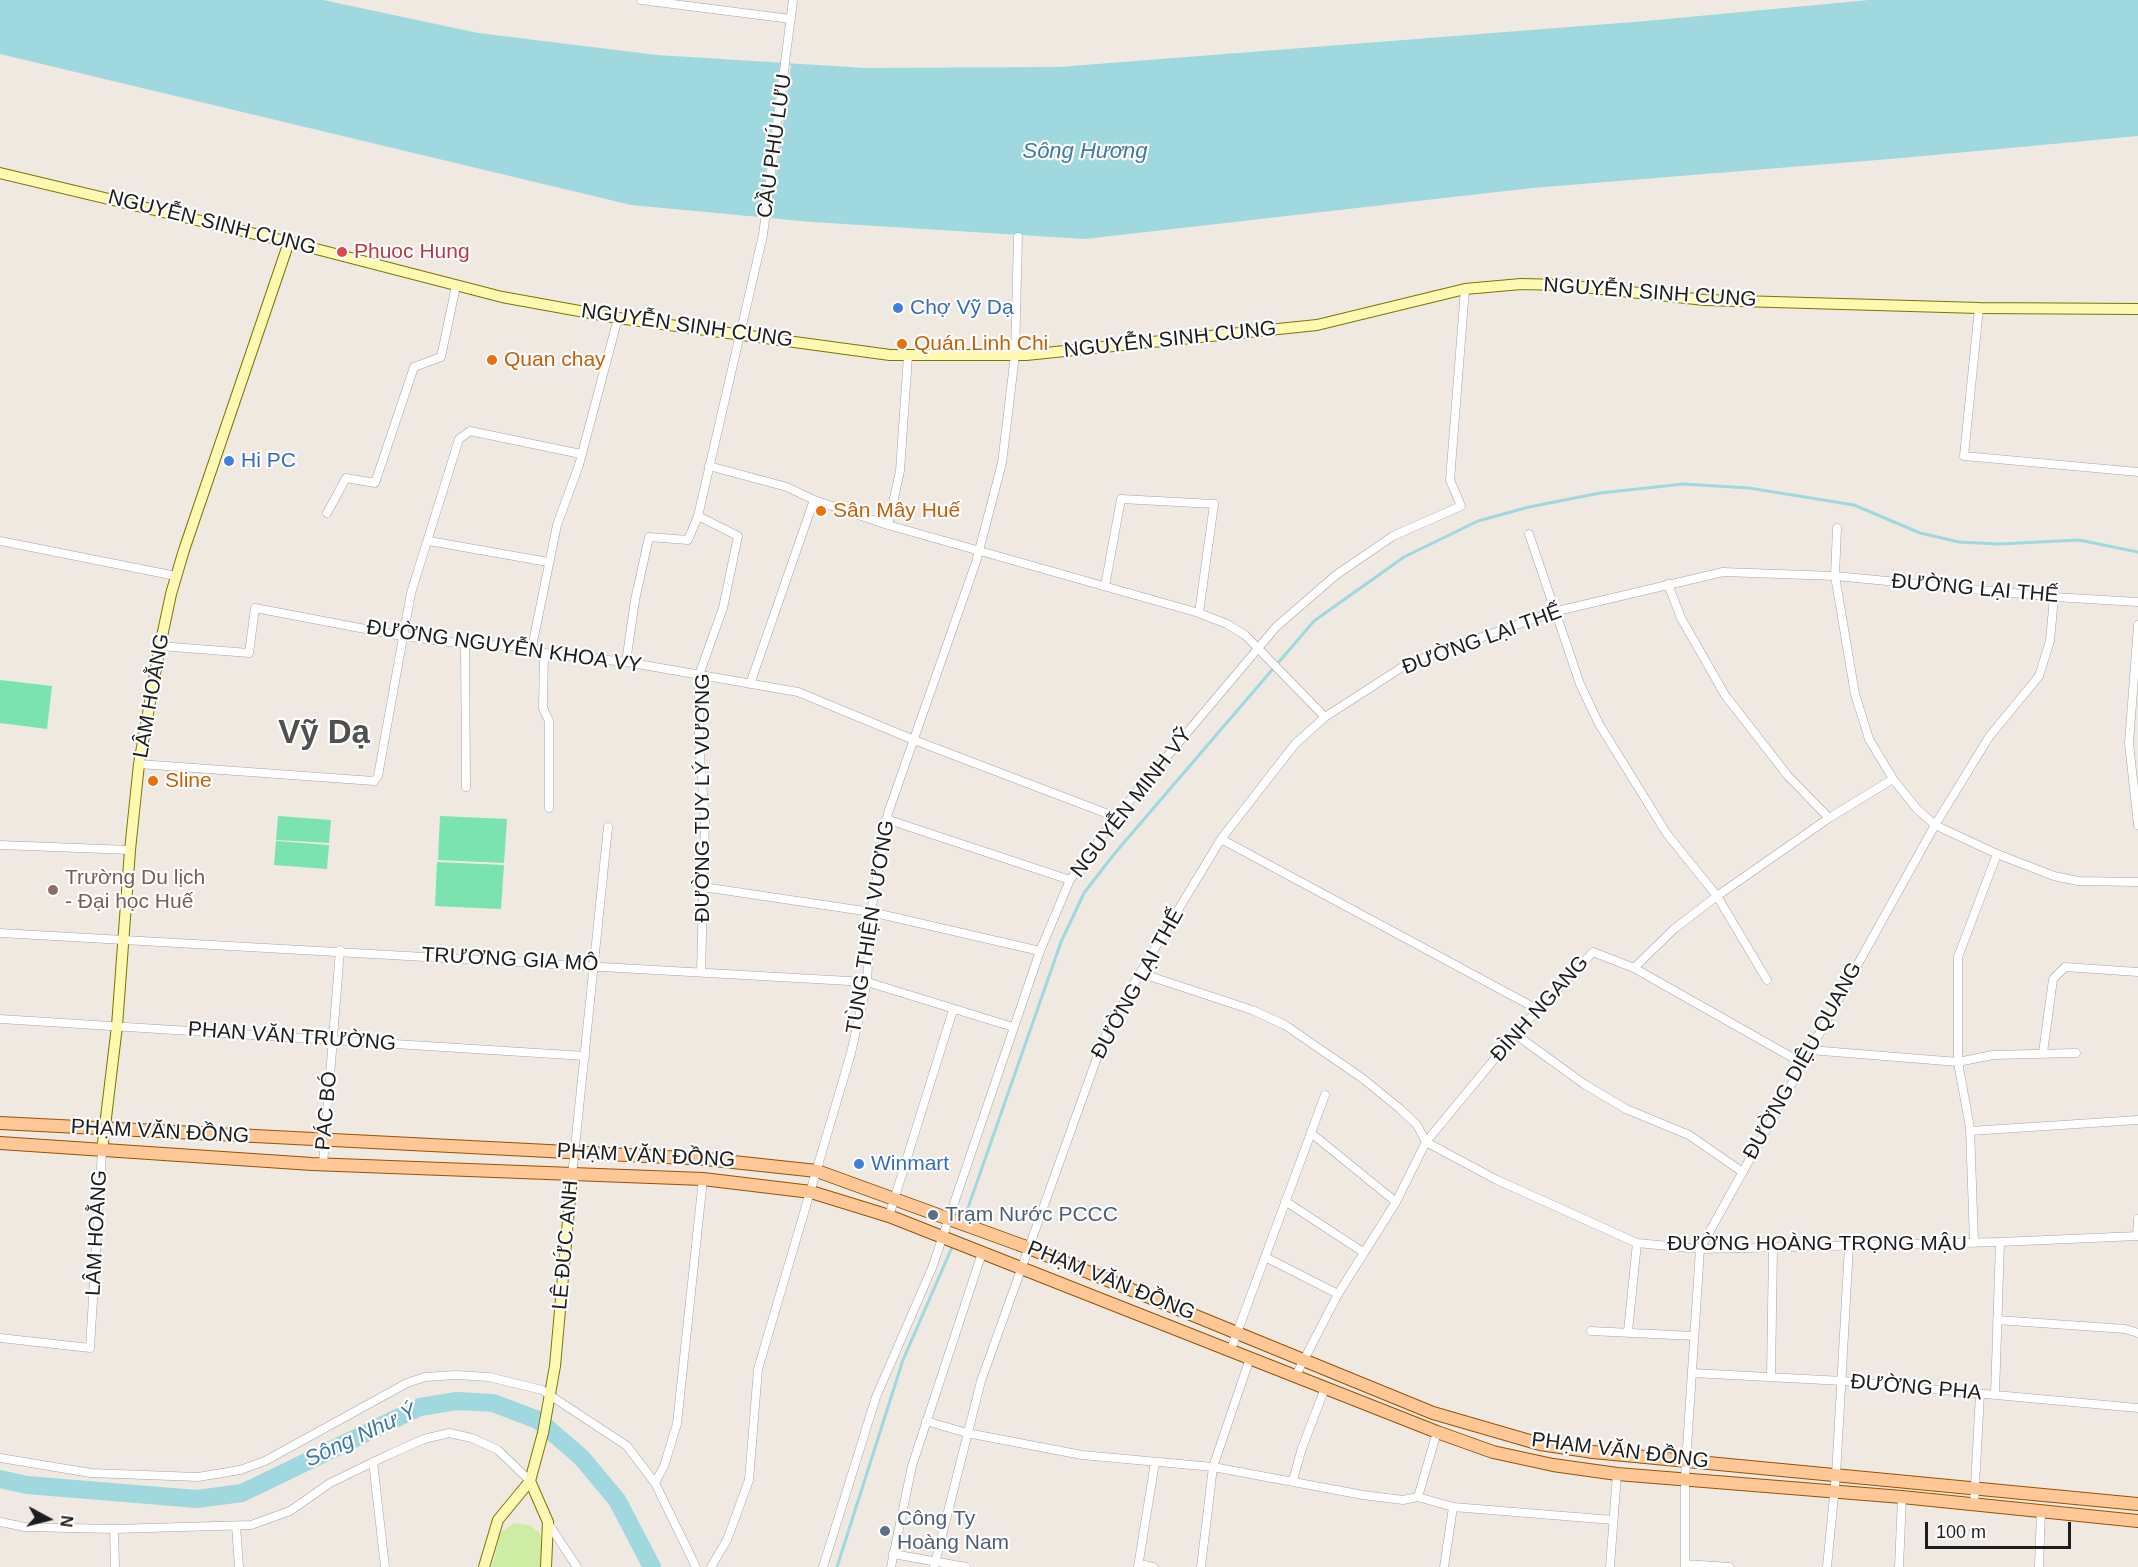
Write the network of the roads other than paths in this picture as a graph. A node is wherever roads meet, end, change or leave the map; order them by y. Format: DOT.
graph roads {
  1 [pos="640,0"];
  2 [pos="793,0"];
  3 [pos="657,2"];
  4 [pos="791,20"];
  5 [pos="0,173"];
  6 [pos="1018,237"];
  7 [pos="289,242"];
  8 [pos="456,286"];
  9 [pos="1465,289"];
  10 [pos="1979,308"];
  11 [pos="2138,309"];
  12 [pos="618,318"];
  13 [pos="741,335"];
  14 [pos="1015,355"];
  15 [pos="908,356"];
  16 [pos="581,454"];
  17 [pos="708,466"];
  18 [pos="2138,472"];
  19 [pos="814,500"];
  20 [pos="327,513"];
  21 [pos="699,516"];
  22 [pos="888,525"];
  23 [pos="1837,528"];
  24 [pos="1529,534"];
  25 [pos="0,541"];
  26 [pos="429,541"];
  27 [pos="979,549"];
  28 [pos="548,562"];
  29 [pos="176,576"];
  30 [pos="1835,576"];
  31 [pos="1668,584"];
  32 [pos="1105,586"];
  33 [pos="2054,597"];
  34 [pos="2138,602"];
  35 [pos="1553,612"];
  36 [pos="1199,613"];
  37 [pos="2138,625"];
  38 [pos="402,636"];
  39 [pos="465,644"];
  40 [pos="160,646"];
  41 [pos="532,647"];
  42 [pos="1260,650"];
  43 [pos="544,653"];
  44 [pos="626,662"];
  45 [pos="699,675"];
  46 [pos="750,684"];
  47 [pos="1325,717"];
  48 [pos="914,740"];
  49 [pos="140,764"];
  50 [pos="1893,778"];
  51 [pos="466,787"];
  52 [pos="549,808"];
  53 [pos="1116,817"];
  54 [pos="1829,818"];
  55 [pos="886,819"];
  56 [pos="1935,825"];
  57 [pos="2138,825"];
  58 [pos="608,827"];
  59 [pos="1221,839"];
  60 [pos="0,845"];
  61 [pos="130,850"];
  62 [pos="1997,854"];
  63 [pos="1070,880"];
  64 [pos="2138,882"];
  65 [pos="704,887"];
  66 [pos="1717,896"];
  67 [pos="871,912"];
  68 [pos="0,933"];
  69 [pos="123,938"];
  70 [pos="340,950"];
  71 [pos="1040,951"];
  72 [pos="593,965"];
  73 [pos="1634,968"];
  74 [pos="700,972"];
  75 [pos="2138,972"];
  76 [pos="1140,973"];
  77 [pos="1767,980"];
  78 [pos="867,982"];
  79 [pos="1537,1009"];
  80 [pos="953,1010"];
  81 [pos="0,1019"];
  82 [pos="117,1026"];
  83 [pos="1013,1027"];
  84 [pos="1515,1034"];
  85 [pos="334,1040"];
  86 [pos="1810,1050"];
  87 [pos="2043,1053"];
  88 [pos="2076,1053"];
  89 [pos="585,1056"];
  90 [pos="1958,1062"];
  91 [pos="1802,1063"];
  92 [pos="1325,1095"];
  93 [pos="2138,1120"];
  94 [pos="0,1123"];
  95 [pos="104,1129"];
  96 [pos="1970,1131"];
  97 [pos="1311,1133"];
  98 [pos="325,1140"];
  99 [pos="1426,1142"];
  100 [pos="0,1143"];
  101 [pos="102,1151"];
  102 [pos="576,1152"];
  103 [pos="323,1164"];
  104 [pos="1741,1171"];
  105 [pos="817,1172"];
  106 [pos="572,1176"];
  107 [pos="703,1179"];
  108 [pos="811,1192"];
  109 [pos="895,1198"];
  110 [pos="1285,1201"];
  111 [pos="1396,1202"];
  112 [pos="889,1216"];
  113 [pos="2138,1219"];
  114 [pos="952,1220"];
  115 [pos="2138,1236"];
  116 [pos="946,1239"];
  117 [pos="2000,1242"];
  118 [pos="1637,1243"];
  119 [pos="1974,1243"];
  120 [pos="1849,1246"];
  121 [pos="1029,1248"];
  122 [pos="1773,1248"];
  123 [pos="1700,1249"];
  124 [pos="1363,1252"];
  125 [pos="982,1253"];
  126 [pos="1264,1257"];
  127 [pos="1022,1268"];
  128 [pos="1338,1294"];
  129 [pos="1998,1320"];
  130 [pos="1590,1331"];
  131 [pos="1628,1331"];
  132 [pos="1237,1332"];
  133 [pos="2138,1333"];
  134 [pos="1694,1336"];
  135 [pos="0,1338"];
  136 [pos="1231,1349"];
  137 [pos="1250,1358"];
  138 [pos="1304,1360"];
  139 [pos="1693,1373"];
  140 [pos="1771,1376"];
  141 [pos="1295,1377"];
  142 [pos="1843,1381"];
  143 [pos="1325,1388"];
  144 [pos="551,1394"];
  145 [pos="1980,1394"];
  146 [pos="1995,1395"];
  147 [pos="2138,1408"];
  148 [pos="926,1421"];
  149 [pos="1437,1432"];
  150 [pos="967,1433"];
  151 [pos="0,1458"];
  152 [pos="1687,1460"];
  153 [pos="373,1462"];
  154 [pos="1155,1462"];
  155 [pos="1213,1467"];
  156 [pos="1617,1474"];
  157 [pos="1836,1475"];
  158 [pos="1685,1478"];
  159 [pos="1293,1480"];
  160 [pos="530,1481"];
  161 [pos="655,1483"];
  162 [pos="1975,1487"];
  163 [pos="1835,1492"];
  164 [pos="1418,1497"];
  165 [pos="1902,1497"];
  166 [pos="2138,1504"];
  167 [pos="1974,1505"];
  168 [pos="1453,1507"];
  169 [pos="2041,1511"];
  170 [pos="1613,1520"];
  171 [pos="2138,1521"];
  172 [pos="0,1522"];
  173 [pos="548,1522"];
  174 [pos="236,1526"];
  175 [pos="114,1529"];
  176 [pos="892,1554"];
  177 [pos="933,1564"];
  178 [pos="1685,1565"];
  179 [pos="1139,1566"];
  180 [pos="115,1567"];
  181 [pos="239,1567"];
  182 [pos="385,1567"];
  183 [pos="484,1567"];
  184 [pos="546,1567"];
  185 [pos="577,1567"];
  186 [pos="696,1567"];
  187 [pos="711,1567"];
  188 [pos="824,1567"];
  189 [pos="891,1567"];
  190 [pos="966,1567"];
  191 [pos="1153,1567"];
  192 [pos="1201,1567"];
  193 [pos="1444,1567"];
  194 [pos="1610,1567"];
  195 [pos="1729,1567"];
  196 [pos="1827,1567"];
  197 [pos="1899,1567"];
  198 [pos="2039,1567"];
  1 -- 3 [label="street"];
  2 -- 4 [label="street, CẦU PHÚ LƯU"];
  3 -- 4 [label="street"];
  4 -- 13 [label="street, CẦU PHÚ LƯU"];
  5 -- 7 [label="main road, NGUYỄN SINH CUNG"];
  6 -- 14 [label="street, TÙNG THIỆN VƯƠNG"];
  7 -- 8 [label="main road, NGUYỄN SINH CUNG"];
  7 -- 29 [label="main road, LÂM HOẰNG"];
  8 -- 12 [label="main road, NGUYỄN SINH CUNG"];
  8 -- 20 [label="street"];
  9 -- 10 [label="main road, NGUYỄN SINH CUNG"];
  9 -- 14 [label="main road, NGUYỄN SINH CUNG"];
  9 -- 42 [label="street, NGUYỄN MINH VỸ"];
  10 -- 11 [label="main road, NGUYỄN SINH CUNG"];
  10 -- 18 [label="street"];
  12 -- 13 [label="main road, NGUYỄN SINH CUNG"];
  12 -- 16 [label="street"];
  13 -- 15 [label="main road, NGUYỄN SINH CUNG"];
  13 -- 17 [label="street"];
  14 -- 15 [label="main road, NGUYỄN SINH CUNG"];
  14 -- 27 [label="street, TÙNG THIỆN VƯƠNG"];
  15 -- 22 [label="street"];
  16 -- 26 [label="street"];
  16 -- 28 [label="street"];
  17 -- 19 [label="street"];
  17 -- 21 [label="street"];
  19 -- 22 [label="street"];
  19 -- 46 [label="street"];
  21 -- 44 [label="street"];
  21 -- 45 [label="street, ĐƯỜNG TUY LÝ VƯƠNG"];
  22 -- 27 [label="street"];
  23 -- 30 [label="street"];
  24 -- 35 [label="street"];
  25 -- 29 [label="street"];
  26 -- 28 [label="street"];
  26 -- 38 [label="street"];
  27 -- 32 [label="street"];
  27 -- 48 [label="street, TÙNG THIỆN VƯƠNG"];
  28 -- 41 [label="street"];
  29 -- 40 [label="main road, LÂM HOẰNG"];
  30 -- 31 [label="street, ĐƯỜNG LẠI THẾ"];
  30 -- 33 [label="street, ĐƯỜNG LẠI THẾ"];
  30 -- 50 [label="street"];
  31 -- 35 [label="street, ĐƯỜNG LẠI THẾ"];
  31 -- 54 [label="street"];
  32 -- 36 [label="street"];
  32 -- 36 [label="street"];
  33 -- 34 [label="street, ĐƯỜNG LẠI THẾ"];
  33 -- 56 [label="street, ĐƯỜNG DIỆU QUANG"];
  35 -- 47 [label="street, ĐƯỜNG LẠI THẾ"];
  35 -- 66 [label="street"];
  36 -- 42 [label="street"];
  37 -- 57 [label="street"];
  38 -- 39 [label="street, ĐƯỜNG NGUYỄN KHOA VY"];
  38 -- 40 [label="street, ĐƯỜNG NGUYỄN KHOA VY"];
  38 -- 49 [label="street"];
  39 -- 41 [label="street, ĐƯỜNG NGUYỄN KHOA VY"];
  39 -- 51 [label="street"];
  40 -- 49 [label="main road, LÂM HOẰNG"];
  41 -- 43 [label="street, ĐƯỜNG NGUYỄN KHOA VY"];
  42 -- 47 [label="street"];
  42 -- 53 [label="street, NGUYỄN MINH VỸ"];
  43 -- 44 [label="street, ĐƯỜNG NGUYỄN KHOA VY"];
  43 -- 52 [label="street"];
  44 -- 45 [label="street, ĐƯỜNG NGUYỄN KHOA VY"];
  45 -- 46 [label="street, ĐƯỜNG NGUYỄN KHOA VY"];
  45 -- 65 [label="street, ĐƯỜNG TUY LÝ VƯƠNG"];
  46 -- 48 [label="street, ĐƯỜNG NGUYỄN KHOA VY"];
  47 -- 59 [label="street, ĐƯỜNG LẠI THẾ"];
  48 -- 53 [label="street, ĐƯỜNG NGUYỄN KHOA VY"];
  48 -- 55 [label="street, TÙNG THIỆN VƯƠNG"];
  49 -- 61 [label="main road, LÂM HOẰNG"];
  50 -- 54 [label="street"];
  50 -- 56 [label="street"];
  53 -- 63 [label="street, NGUYỄN MINH VỸ"];
  54 -- 66 [label="street"];
  55 -- 63 [label="street"];
  55 -- 67 [label="street, TÙNG THIỆN VƯƠNG"];
  56 -- 62 [label="street"];
  56 -- 86 [label="street, ĐƯỜNG DIỆU QUANG"];
  58 -- 72 [label="street, LÊ ĐỨC ANH"];
  59 -- 76 [label="street, ĐƯỜNG LẠI THẾ"];
  59 -- 79 [label="street"];
  60 -- 61 [label="street"];
  61 -- 69 [label="main road, LÂM HOẰNG"];
  62 -- 64 [label="street"];
  62 -- 90 [label="street"];
  63 -- 71 [label="street, NGUYỄN MINH VỸ"];
  65 -- 67 [label="street"];
  65 -- 74 [label="street, ĐƯỜNG TUY LÝ VƯƠNG"];
  66 -- 73 [label="street"];
  66 -- 77 [label="street"];
  67 -- 71 [label="street"];
  67 -- 78 [label="street, TÙNG THIỆN VƯƠNG"];
  68 -- 69 [label="street, TRƯƠNG GIA MÔ"];
  69 -- 70 [label="street, TRƯƠNG GIA MÔ"];
  69 -- 82 [label="main road, LÂM HOẰNG"];
  70 -- 72 [label="street, TRƯƠNG GIA MÔ"];
  70 -- 85 [label="street, PÁC BÓ"];
  71 -- 83 [label="street, NGUYỄN MINH VỸ"];
  72 -- 74 [label="street, TRƯƠNG GIA MÔ"];
  72 -- 89 [label="street, LÊ ĐỨC ANH"];
  73 -- 79 [label="street, ĐÌNH NGANG"];
  73 -- 91 [label="street"];
  74 -- 78 [label="street, TRƯƠNG GIA MÔ"];
  75 -- 87 [label="street"];
  76 -- 99 [label="street, ĐƯỜNG HOÀNG TRỌNG MẬU"];
  76 -- 121 [label="street, ĐƯỜNG LẠI THẾ"];
  78 -- 80 [label="street, TRƯƠNG GIA MÔ"];
  78 -- 105 [label="street, TÙNG THIỆN VƯƠNG"];
  79 -- 84 [label="street, ĐÌNH NGANG"];
  80 -- 83 [label="street, TRƯƠNG GIA MÔ"];
  80 -- 109 [label="street"];
  81 -- 82 [label="street, PHAN VĂN TRƯỜNG"];
  82 -- 85 [label="street, PHAN VĂN TRƯỜNG"];
  82 -- 95 [label="main road, LÂM HOẰNG"];
  83 -- 114 [label="street, NGUYỄN MINH VỸ"];
  84 -- 99 [label="street, ĐÌNH NGANG"];
  84 -- 104 [label="street"];
  85 -- 89 [label="street, PHAN VĂN TRƯỜNG"];
  85 -- 98 [label="street, PÁC BÓ"];
  86 -- 90 [label="street"];
  86 -- 91 [label="street, ĐƯỜNG DIỆU QUANG"];
  87 -- 88 [label="street"];
  87 -- 90 [label="street"];
  89 -- 102 [label="street, LÊ ĐỨC ANH"];
  90 -- 96 [label="street"];
  91 -- 104 [label="street, ĐƯỜNG DIỆU QUANG"];
  92 -- 97 [label="street"];
  93 -- 96 [label="street"];
  94 -- 95 [label="main road, PHẠM VĂN ĐỒNG"];
  95 -- 98 [label="main road, PHẠM VĂN ĐỒNG"];
  95 -- 101 [label="main road, LÂM HOẰNG"];
  96 -- 119 [label="street"];
  97 -- 110 [label="street"];
  97 -- 111 [label="street"];
  98 -- 102 [label="main road, PHẠM VĂN ĐỒNG"];
  98 -- 103 [label="street, PÁC BÓ"];
  99 -- 111 [label="street, ĐÌNH NGANG"];
  99 -- 118 [label="street, ĐƯỜNG HOÀNG TRỌNG MẬU"];
  100 -- 101 [label="main road, PHẠM VĂN ĐỒNG"];
  101 -- 103 [label="main road, PHẠM VĂN ĐỒNG"];
  101 -- 135 [label="street, LÂM HOẰNG"];
  102 -- 105 [label="main road, PHẠM VĂN ĐỒNG"];
  102 -- 106 [label="street, LÊ ĐỨC ANH"];
  103 -- 106 [label="main road, PHẠM VĂN ĐỒNG"];
  104 -- 123 [label="street, ĐƯỜNG DIỆU QUANG"];
  105 -- 108 [label="street, TÙNG THIỆN VƯƠNG"];
  105 -- 109 [label="main road, PHẠM VĂN ĐỒNG"];
  106 -- 107 [label="main road, PHẠM VĂN ĐỒNG"];
  106 -- 144 [label="main road, LÊ ĐỨC ANH"];
  107 -- 108 [label="main road, PHẠM VĂN ĐỒNG"];
  107 -- 161 [label="street"];
  108 -- 112 [label="main road, PHẠM VĂN ĐỒNG"];
  108 -- 187 [label="street, TÙNG THIỆN VƯƠNG"];
  109 -- 112 [label="street"];
  109 -- 114 [label="main road, PHẠM VĂN ĐỒNG"];
  110 -- 124 [label="street"];
  110 -- 126 [label="street"];
  111 -- 124 [label="street, ĐÌNH NGANG"];
  112 -- 116 [label="main road, PHẠM VĂN ĐỒNG"];
  113 -- 115 [label="street"];
  114 -- 116 [label="street, NGUYỄN MINH VỸ"];
  114 -- 121 [label="main road, PHẠM VĂN ĐỒNG"];
  115 -- 117 [label="street, ĐƯỜNG HOÀNG TRỌNG MẬU"];
  116 -- 125 [label="main road, PHẠM VĂN ĐỒNG"];
  116 -- 188 [label="street, NGUYỄN MINH VỸ"];
  117 -- 119 [label="street, ĐƯỜNG HOÀNG TRỌNG MẬU"];
  117 -- 129 [label="street"];
  118 -- 123 [label="street, ĐƯỜNG HOÀNG TRỌNG MẬU"];
  118 -- 131 [label="street"];
  119 -- 120 [label="street, ĐƯỜNG HOÀNG TRỌNG MẬU"];
  120 -- 122 [label="street, ĐƯỜNG HOÀNG TRỌNG MẬU"];
  120 -- 142 [label="street"];
  121 -- 127 [label="street, ĐƯỜNG LẠI THẾ"];
  121 -- 132 [label="main road, PHẠM VĂN ĐỒNG"];
  122 -- 123 [label="street, ĐƯỜNG HOÀNG TRỌNG MẬU"];
  122 -- 140 [label="street"];
  123 -- 134 [label="street, ĐƯỜNG DIỆU QUANG"];
  124 -- 128 [label="street, ĐÌNH NGANG"];
  125 -- 127 [label="main road, PHẠM VĂN ĐỒNG"];
  125 -- 148 [label="street"];
  126 -- 128 [label="street"];
  126 -- 132 [label="street"];
  127 -- 136 [label="main road, PHẠM VĂN ĐỒNG"];
  127 -- 150 [label="street, ĐƯỜNG LẠI THẾ"];
  128 -- 138 [label="street, ĐÌNH NGANG"];
  129 -- 133 [label="street"];
  129 -- 146 [label="street"];
  130 -- 131 [label="street"];
  131 -- 134 [label="street"];
  132 -- 136 [label="street"];
  132 -- 138 [label="main road, PHẠM VĂN ĐỒNG"];
  134 -- 139 [label="street, ĐƯỜNG DIỆU QUANG"];
  136 -- 137 [label="main road, PHẠM VĂN ĐỒNG"];
  137 -- 141 [label="main road, PHẠM VĂN ĐỒNG"];
  137 -- 155 [label="street"];
  138 -- 141 [label="street, ĐÌNH NGANG"];
  138 -- 152 [label="main road, PHẠM VĂN ĐỒNG"];
  139 -- 140 [label="street, ĐƯỜNG PHA"];
  139 -- 152 [label="street, ĐƯỜNG DIỆU QUANG"];
  140 -- 142 [label="street, ĐƯỜNG PHA"];
  141 -- 143 [label="main road, PHẠM VĂN ĐỒNG"];
  142 -- 145 [label="street, ĐƯỜNG PHA"];
  142 -- 157 [label="street"];
  143 -- 149 [label="main road, PHẠM VĂN ĐỒNG"];
  143 -- 159 [label="street"];
  144 -- 151 [label="street"];
  144 -- 160 [label="main road, LÊ ĐỨC ANH"];
  144 -- 161 [label="street"];
  145 -- 146 [label="street, ĐƯỜNG PHA"];
  145 -- 162 [label="street"];
  146 -- 147 [label="street, ĐƯỜNG PHA"];
  148 -- 150 [label="street"];
  148 -- 176 [label="street"];
  149 -- 156 [label="main road, PHẠM VĂN ĐỒNG"];
  149 -- 164 [label="street"];
  150 -- 154 [label="street"];
  150 -- 177 [label="street, ĐƯỜNG LẠI THẾ"];
  152 -- 157 [label="main road, PHẠM VĂN ĐỒNG"];
  152 -- 158 [label="street, ĐƯỜNG DIỆU QUANG"];
  153 -- 160 [label="street"];
  153 -- 174 [label="street"];
  153 -- 182 [label="street"];
  154 -- 155 [label="street"];
  154 -- 179 [label="street"];
  155 -- 159 [label="street"];
  155 -- 192 [label="street"];
  156 -- 158 [label="main road, PHẠM VĂN ĐỒNG"];
  156 -- 170 [label="street"];
  157 -- 162 [label="main road, PHẠM VĂN ĐỒNG"];
  157 -- 163 [label="street"];
  158 -- 163 [label="main road, PHẠM VĂN ĐỒNG"];
  158 -- 178 [label="street, ĐƯỜNG DIỆU QUANG"];
  159 -- 164 [label="street"];
  160 -- 173 [label="main road"];
  160 -- 183 [label="main road, LÊ ĐỨC ANH"];
  161 -- 186 [label="street"];
  162 -- 166 [label="main road, PHẠM VĂN ĐỒNG"];
  162 -- 167 [label="street"];
  163 -- 165 [label="main road, PHẠM VĂN ĐỒNG"];
  163 -- 196 [label="street"];
  164 -- 168 [label="street"];
  165 -- 167 [label="main road, PHẠM VĂN ĐỒNG"];
  165 -- 197 [label="street"];
  167 -- 169 [label="main road, PHẠM VĂN ĐỒNG"];
  168 -- 170 [label="street"];
  168 -- 193 [label="street"];
  169 -- 171 [label="main road, PHẠM VĂN ĐỒNG"];
  169 -- 198 [label="street"];
  170 -- 194 [label="street"];
  172 -- 175 [label="street"];
  173 -- 184 [label="main road"];
  173 -- 185 [label="street"];
  174 -- 175 [label="street"];
  174 -- 181 [label="street"];
  175 -- 180 [label="street"];
  176 -- 177 [label="street"];
  176 -- 189 [label="street"];
  177 -- 190 [label="street"];
  178 -- 195 [label="street"];
  179 -- 191 [label="street"];
}
